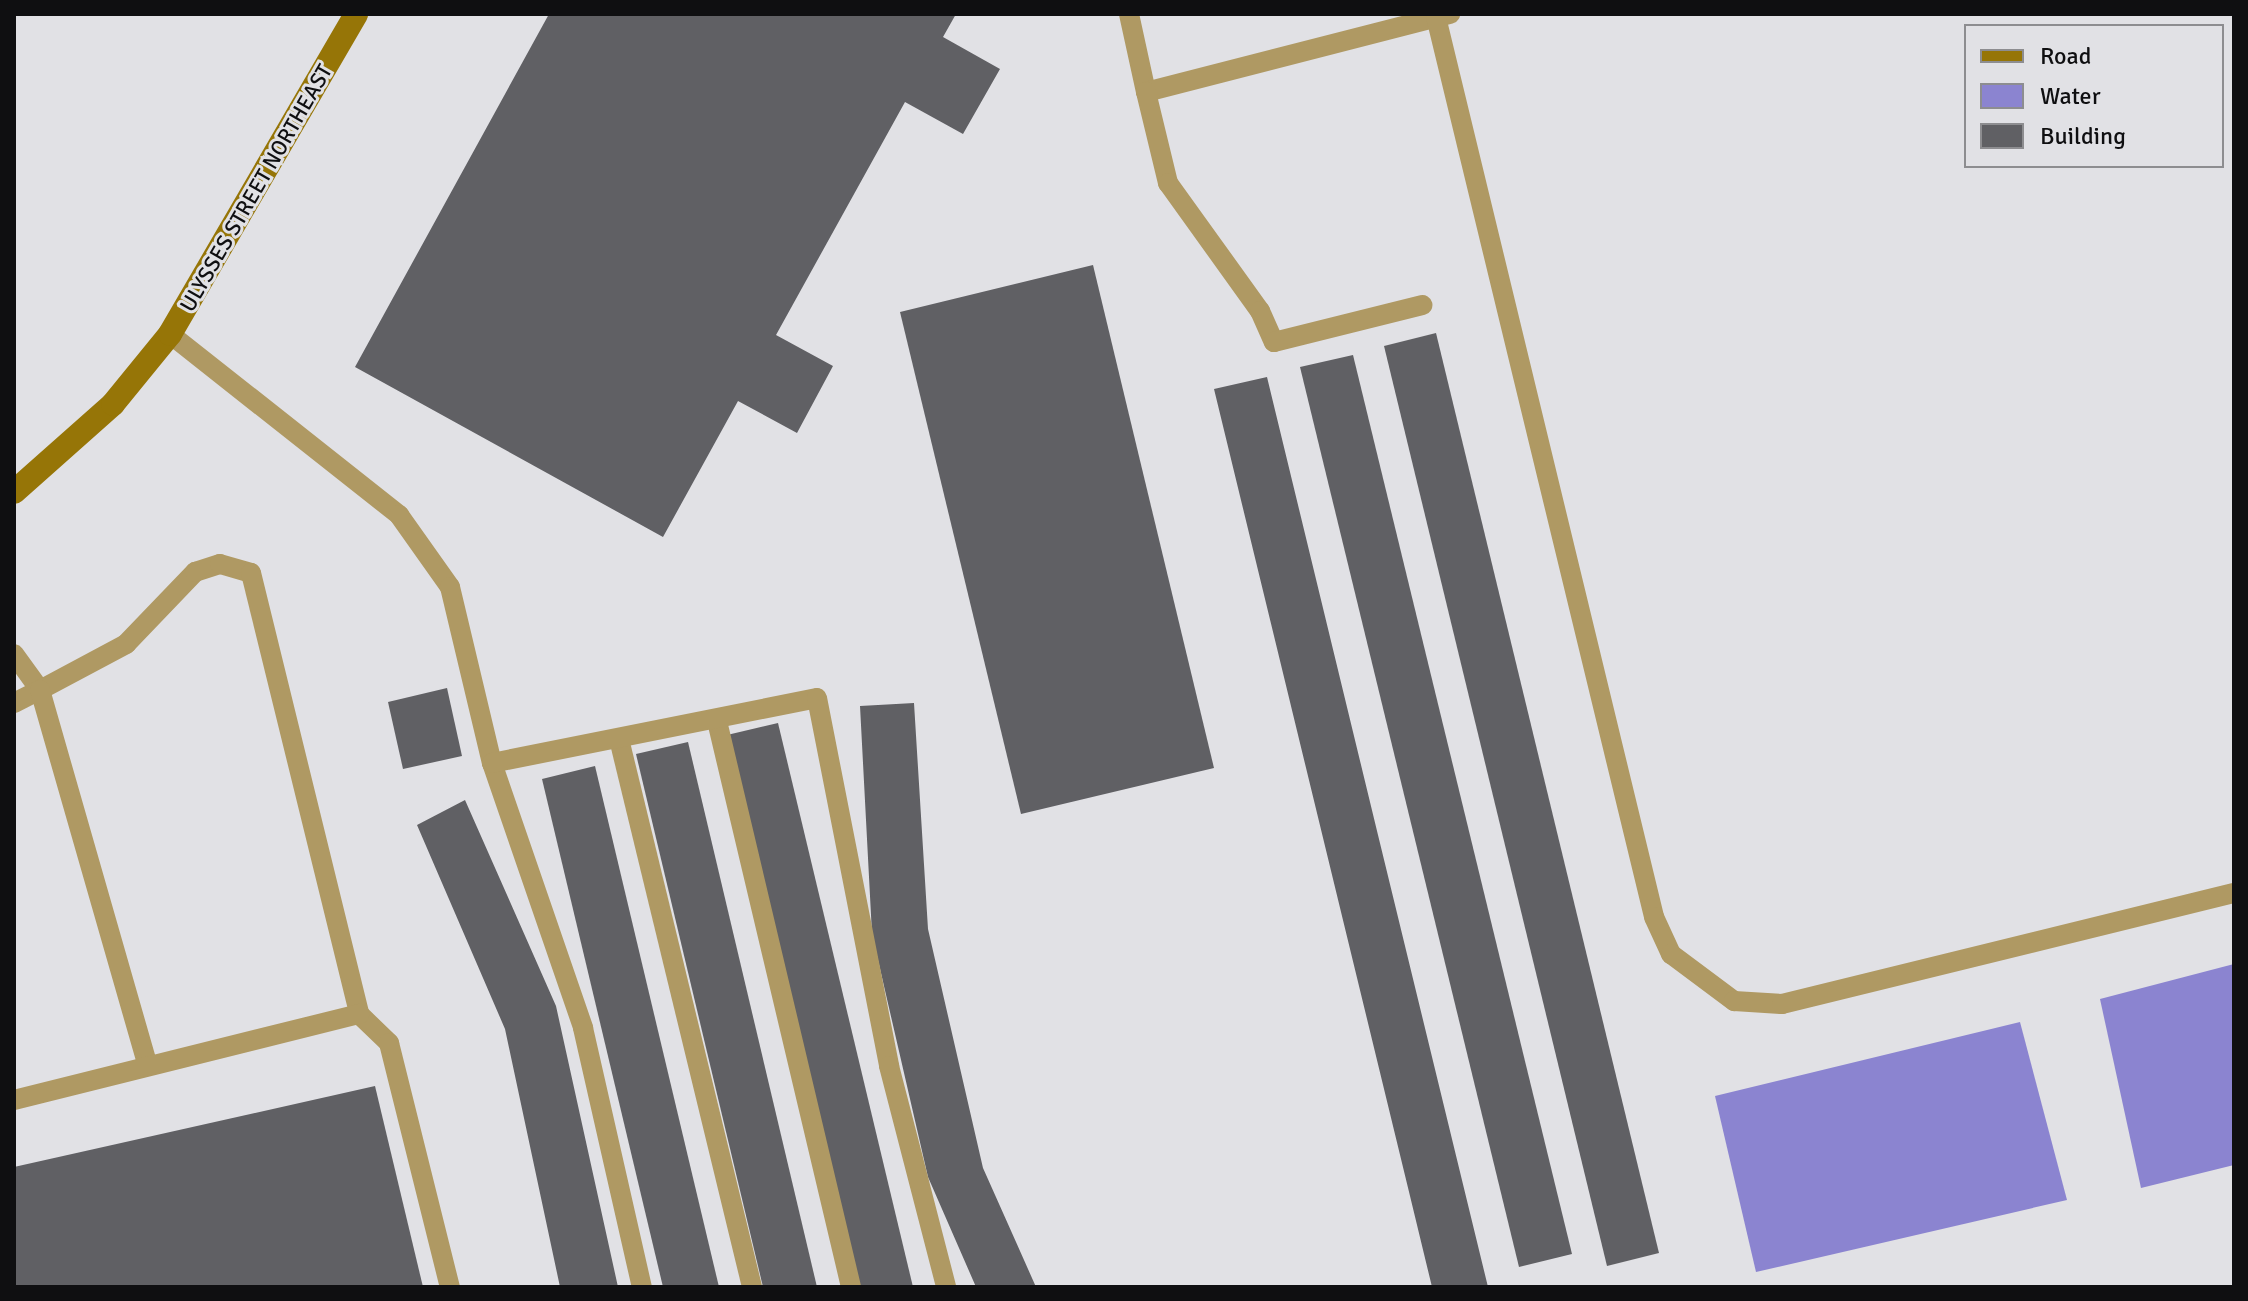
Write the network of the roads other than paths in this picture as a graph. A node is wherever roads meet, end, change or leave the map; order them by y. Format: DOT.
graph roads {
  1 [pos="356,14"];
  2 [pos="1129,14"];
  3 [pos="1443,16"];
  4 [pos="1146,92"];
  5 [pos="1422,305"];
  6 [pos="170,334"];
  7 [pos="14,492"];
  8 [pos="14,654"];
  9 [pos="40,690"];
  10 [pos="14,703"];
  11 [pos="717,721"];
  12 [pos="620,743"];
  13 [pos="492,763"];
  14 [pos="2234,893"];
  15 [pos="359,1014"];
  16 [pos="148,1066"];
  17 [pos="14,1100"];
  18 [pos="450,1287"];
  19 [pos="642,1287"];
  20 [pos="752,1287"];
  21 [pos="851,1287"];
  22 [pos="946,1287"];
  1 -- 6 [label="street, ULYSSES STREET NORTHEAST"];
  2 -- 4 [label="lane"];
  3 -- 4 [label="lane"];
  3 -- 14 [label="lane"];
  4 -- 5 [label="lane"];
  6 -- 7 [label="street, ULYSSES STREET NORTHEAST"];
  6 -- 13 [label="lane"];
  8 -- 9 [label="lane"];
  9 -- 10 [label="lane"];
  9 -- 15 [label="lane"];
  9 -- 16 [label="lane"];
  11 -- 12 [label="lane"];
  11 -- 21 [label="lane"];
  11 -- 22 [label="lane"];
  12 -- 13 [label="lane"];
  12 -- 20 [label="lane"];
  13 -- 19 [label="lane"];
  15 -- 16 [label="lane"];
  15 -- 18 [label="lane"];
  16 -- 17 [label="lane"];
}
